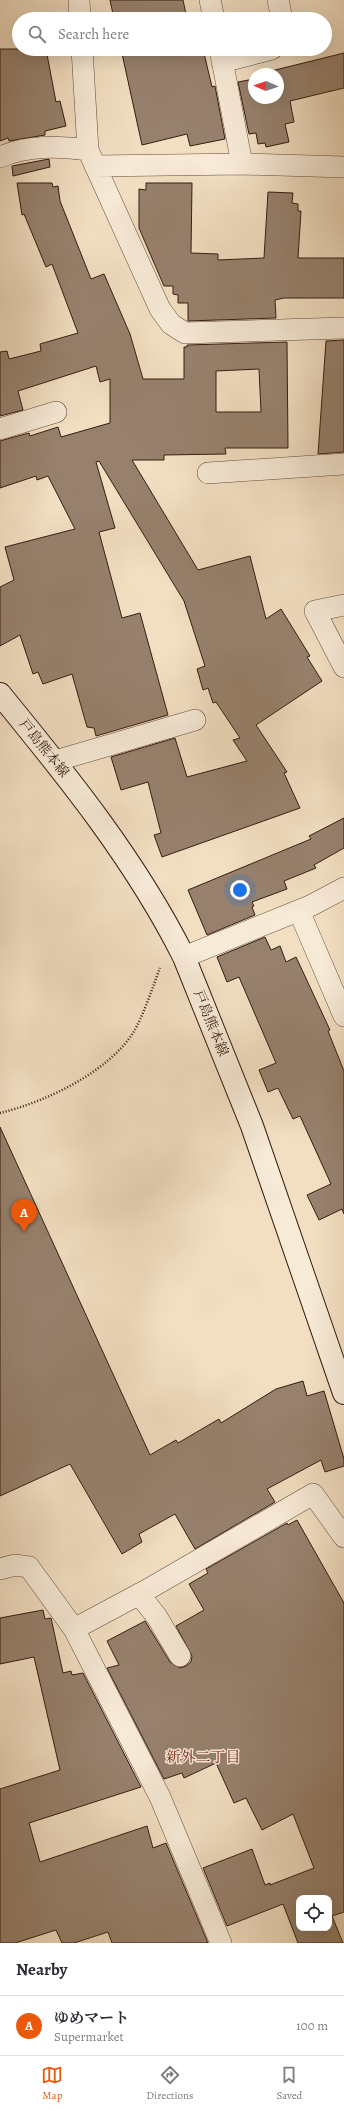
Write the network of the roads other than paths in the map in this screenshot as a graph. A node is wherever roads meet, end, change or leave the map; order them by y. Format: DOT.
graph roads {
  1 [pos="79,0"];
  2 [pos="210,0"];
  3 [pos="278,0"];
  4 [pos="80,12"];
  5 [pos="213,12"];
  6 [pos="281,12"];
  7 [pos="83,56"];
  8 [pos="221,56"];
  9 [pos="0,157"];
  10 [pos="91,158"];
  11 [pos="242,164"];
  12 [pos="344,166"];
  13 [pos="344,328"];
  14 [pos="56,412"];
  15 [pos="0,429"];
  16 [pos="344,464"];
  17 [pos="208,473"];
  18 [pos="344,605"];
  19 [pos="344,667"];
  20 [pos="0,694"];
  21 [pos="195,720"];
  22 [pos="55,761"];
  23 [pos="344,888"];
  24 [pos="299,911"];
  25 [pos="184,957"];
  26 [pos="344,1016"];
  27 [pos="342,1380"];
  28 [pos="344,1537"];
  29 [pos="0,1569"];
  30 [pos="139,1594"];
  31 [pos="74,1629"];
  32 [pos="180,1656"];
  33 [pos="221,1943"];
  1 -- 4 [label="street"];
  2 -- 5 [label="street"];
  3 -- 6 [label="street"];
  7 -- 10 [label="street"];
  8 -- 11 [label="street"];
  9 -- 10 [label="street"];
  10 -- 11 [label="street"];
  10 -- 13 [label="street"];
  11 -- 12 [label="street"];
  14 -- 15 [label="street"];
  16 -- 17 [label="street"];
  18 -- 19 [label="street"];
  20 -- 22 [label="main road, 戸島熊本線"];
  21 -- 22 [label="street"];
  22 -- 25 [label="main road, 戸島熊本線"];
  23 -- 24 [label="street"];
  24 -- 25 [label="street"];
  24 -- 26 [label="street"];
  25 -- 27 [label="main road, 戸島熊本線"];
  28 -- 30 [label="street"];
  29 -- 31 [label="street"];
  30 -- 31 [label="street"];
  30 -- 32 [label="street"];
  31 -- 33 [label="street"];
}
